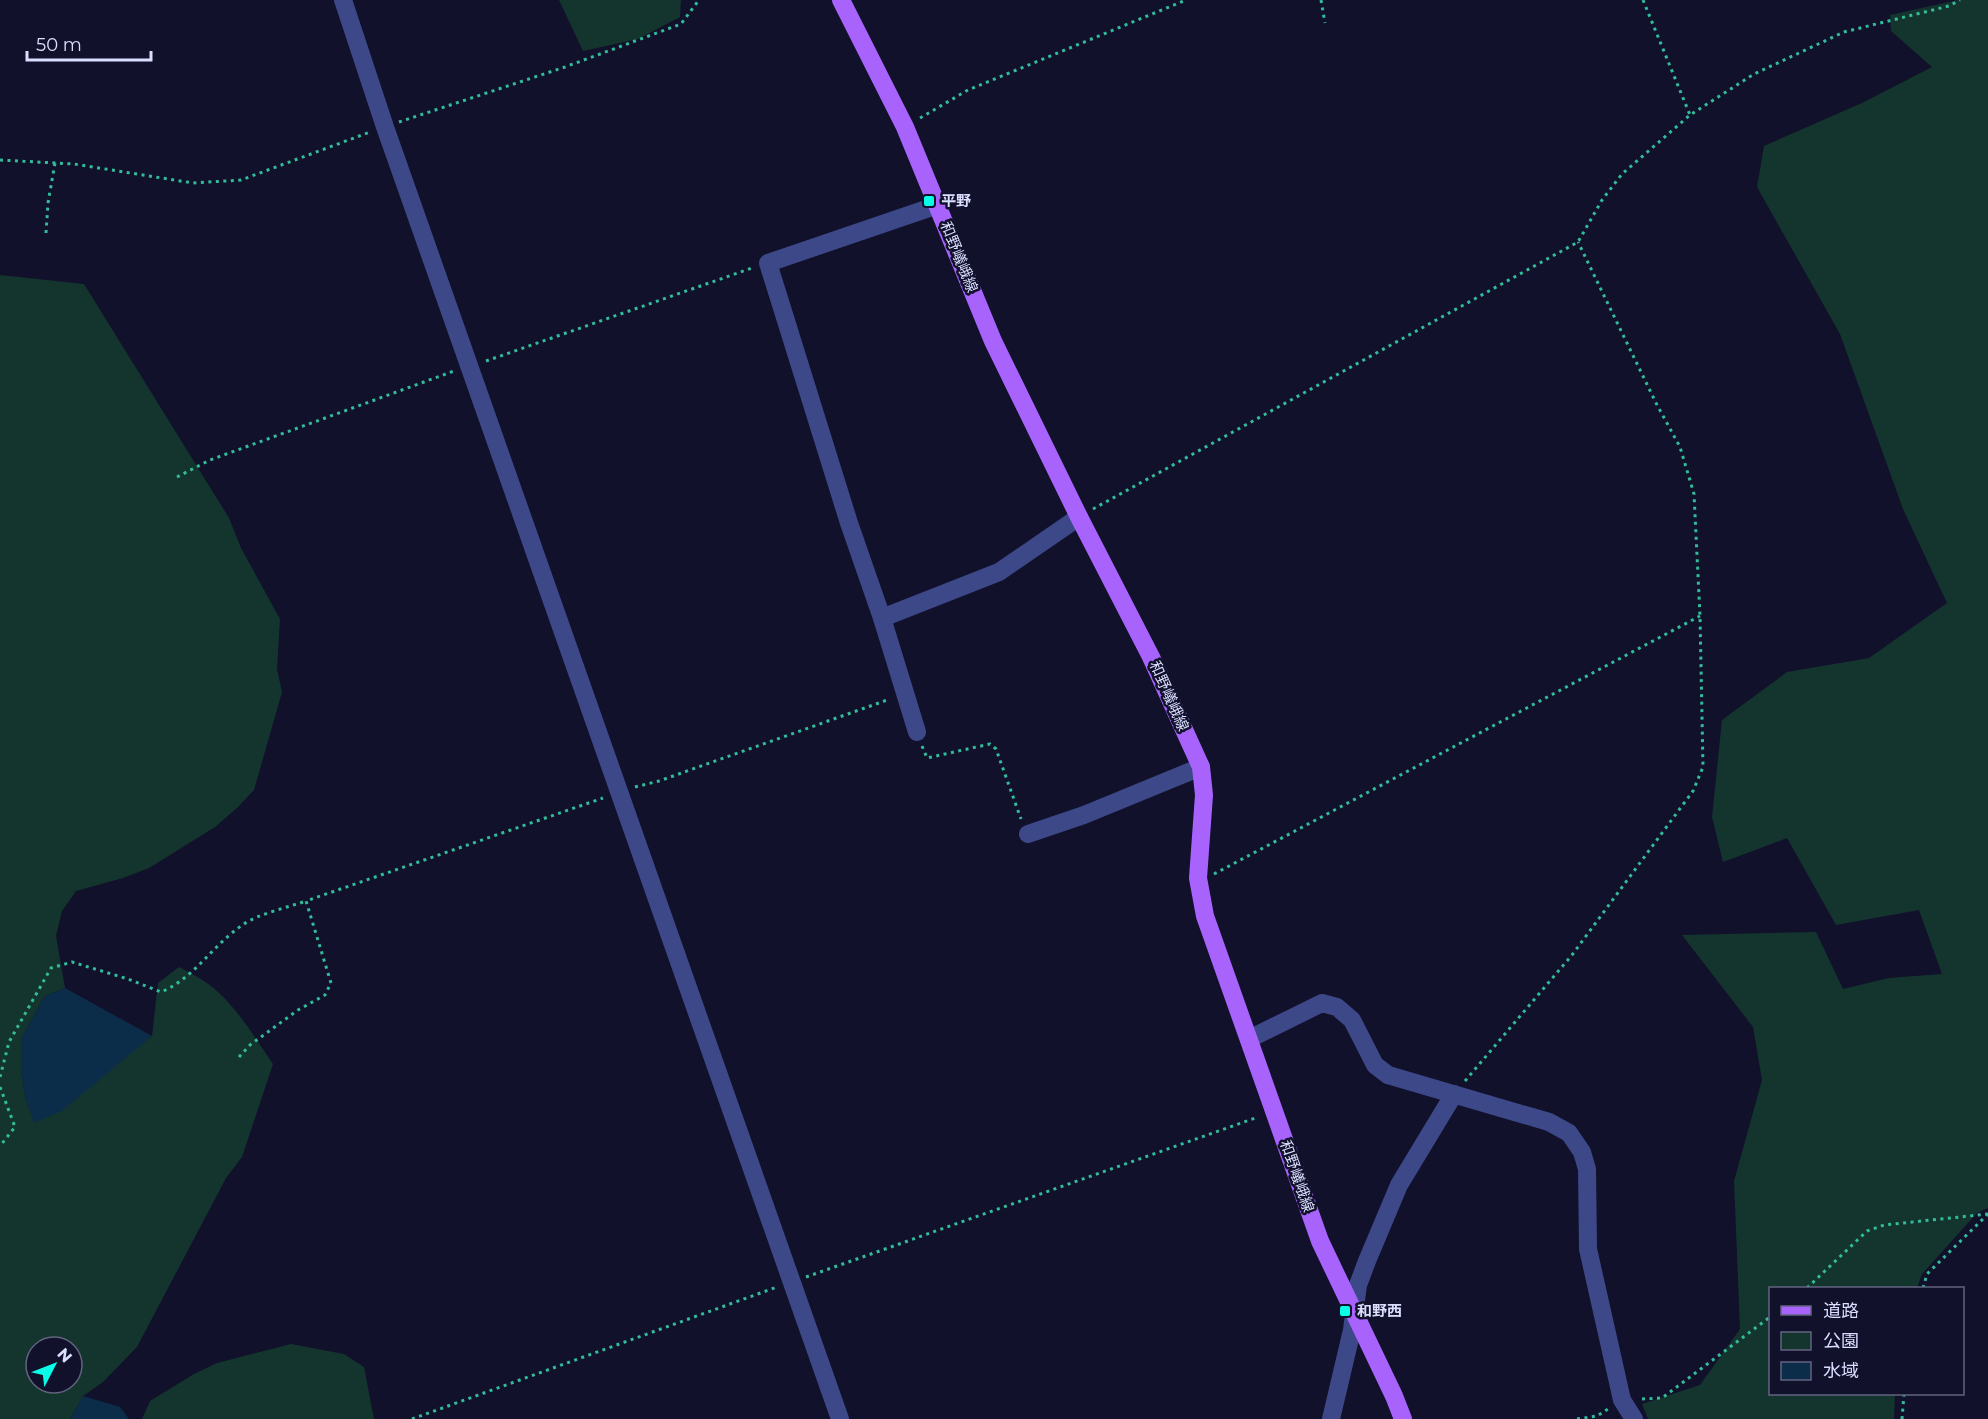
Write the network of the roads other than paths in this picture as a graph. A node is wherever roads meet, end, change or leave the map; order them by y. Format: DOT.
graph roads {
  1 [pos="343,0"];
  2 [pos="841,0"];
  3 [pos="938,205"];
  4 [pos="1078,517"];
  5 [pos="882,618"];
  6 [pos="918,732"];
  7 [pos="1201,767"];
  8 [pos="1028,834"];
  9 [pos="1248,1039"];
  10 [pos="1454,1094"];
  11 [pos="1353,1309"];
  12 [pos="840,1419"];
  13 [pos="1331,1419"];
  14 [pos="1403,1419"];
  15 [pos="1635,1419"];
  1 -- 12 [label="street"];
  2 -- 3 [label="main road, 和野嶬峨線"];
  3 -- 4 [label="main road, 和野嶬峨線"];
  3 -- 5 [label="street"];
  4 -- 5 [label="street"];
  4 -- 7 [label="main road, 和野嶬峨線"];
  5 -- 6 [label="street"];
  7 -- 8 [label="street"];
  7 -- 9 [label="main road, 和野嶬峨線"];
  9 -- 10 [label="street"];
  9 -- 11 [label="main road, 和野嶬峨線"];
  10 -- 11 [label="street"];
  10 -- 15 [label="street"];
  11 -- 13 [label="street"];
  11 -- 14 [label="main road, 和野嶬峨線"];
}
